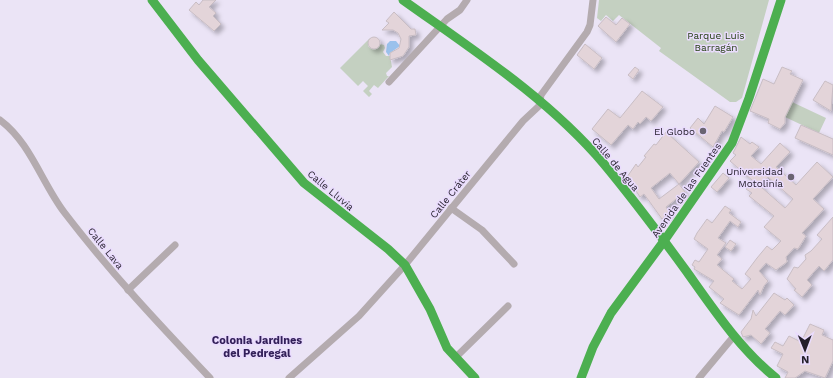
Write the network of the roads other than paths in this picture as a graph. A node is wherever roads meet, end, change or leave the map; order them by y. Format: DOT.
graph roads {
  1 [pos="152,0"];
  2 [pos="404,0"];
  3 [pos="467,0"];
  4 [pos="593,0"];
  5 [pos="781,0"];
  6 [pos="440,27"];
  7 [pos="389,82"];
  8 [pos="540,100"];
  9 [pos="0,120"];
  10 [pos="451,208"];
  11 [pos="664,241"];
  12 [pos="175,245"];
  13 [pos="514,264"];
  14 [pos="405,265"];
  15 [pos="128,290"];
  16 [pos="508,306"];
  17 [pos="734,336"];
  18 [pos="454,358"];
  19 [pos="210,378"];
  20 [pos="289,378"];
  21 [pos="475,378"];
  22 [pos="581,378"];
  23 [pos="700,378"];
  24 [pos="776,378"];
  1 -- 14 [label="street, Calle Lluvia"];
  2 -- 6 [label="street, Calle de Agua"];
  3 -- 6 [label="street"];
  4 -- 8 [label="street, Calle Cráter"];
  5 -- 11 [label="street, Avenida de las Fuentes"];
  6 -- 7 [label="street"];
  6 -- 8 [label="street, Calle de Agua"];
  8 -- 10 [label="street, Calle Cráter"];
  8 -- 11 [label="street, Calle de Agua"];
  9 -- 15 [label="street, Calle Lava"];
  10 -- 13 [label="street"];
  10 -- 14 [label="street, Calle Cráter"];
  11 -- 17 [label="street, Calle de Agua"];
  11 -- 22 [label="street, Avenida de las Fuentes"];
  12 -- 15 [label="street"];
  14 -- 18 [label="street, Calle Lluvia"];
  14 -- 20 [label="street, Calle Cráter"];
  15 -- 19 [label="street, Calle Lava"];
  16 -- 18 [label="street"];
  17 -- 23 [label="street"];
  17 -- 24 [label="street, Calle de Agua"];
  18 -- 21 [label="street, Calle Lluvia"];
}
